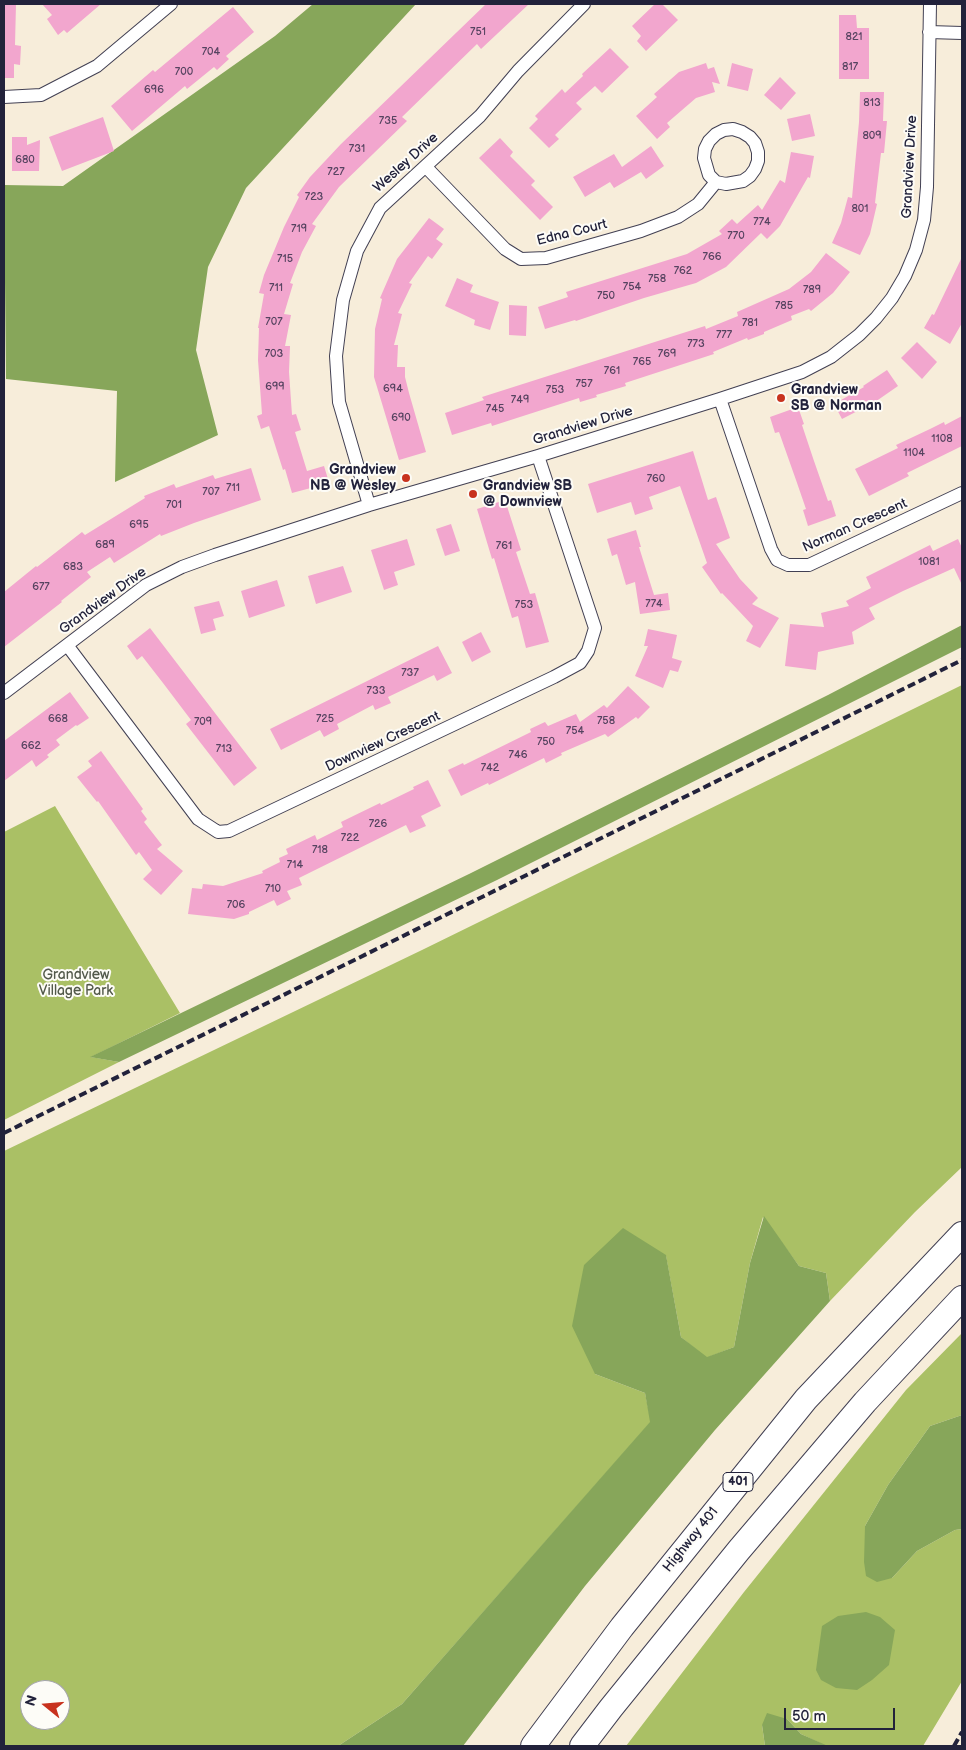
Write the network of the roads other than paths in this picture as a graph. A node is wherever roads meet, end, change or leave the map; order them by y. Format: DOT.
graph roads {
  1 [pos="172,4"];
  2 [pos="584,4"];
  3 [pos="930,4"];
  4 [pos="929,32"];
  5 [pos="962,33"];
  6 [pos="4,97"];
  7 [pos="426,167"];
  8 [pos="716,182"];
  9 [pos="720,399"];
  10 [pos="538,456"];
  11 [pos="962,494"];
  12 [pos="369,505"];
  13 [pos="67,644"];
  14 [pos="4,693"];
  15 [pos="962,1234"];
  16 [pos="962,1298"];
  17 [pos="533,1746"];
  18 [pos="582,1746"];
  1 -- 6 [label="street"];
  2 -- 7 [label="street, Wesley Drive"];
  3 -- 4 [label="street, Grandview Drive"];
  4 -- 5 [label="street"];
  4 -- 9 [label="street, Grandview Drive"];
  7 -- 8 [label="street, Edna Court"];
  7 -- 12 [label="street, Wesley Drive"];
  8 -- 8 [label="street"];
  9 -- 10 [label="street, Grandview Drive"];
  9 -- 11 [label="street, Norman Crescent"];
  10 -- 12 [label="street, Grandview Drive"];
  10 -- 13 [label="street, Downview Crescent"];
  12 -- 13 [label="street, Grandview Drive"];
  13 -- 14 [label="street, Grandview Drive"];
  15 -- 17 [label="highway, Highway 401 / 401"];
  16 -- 18 [label="highway"];
}
